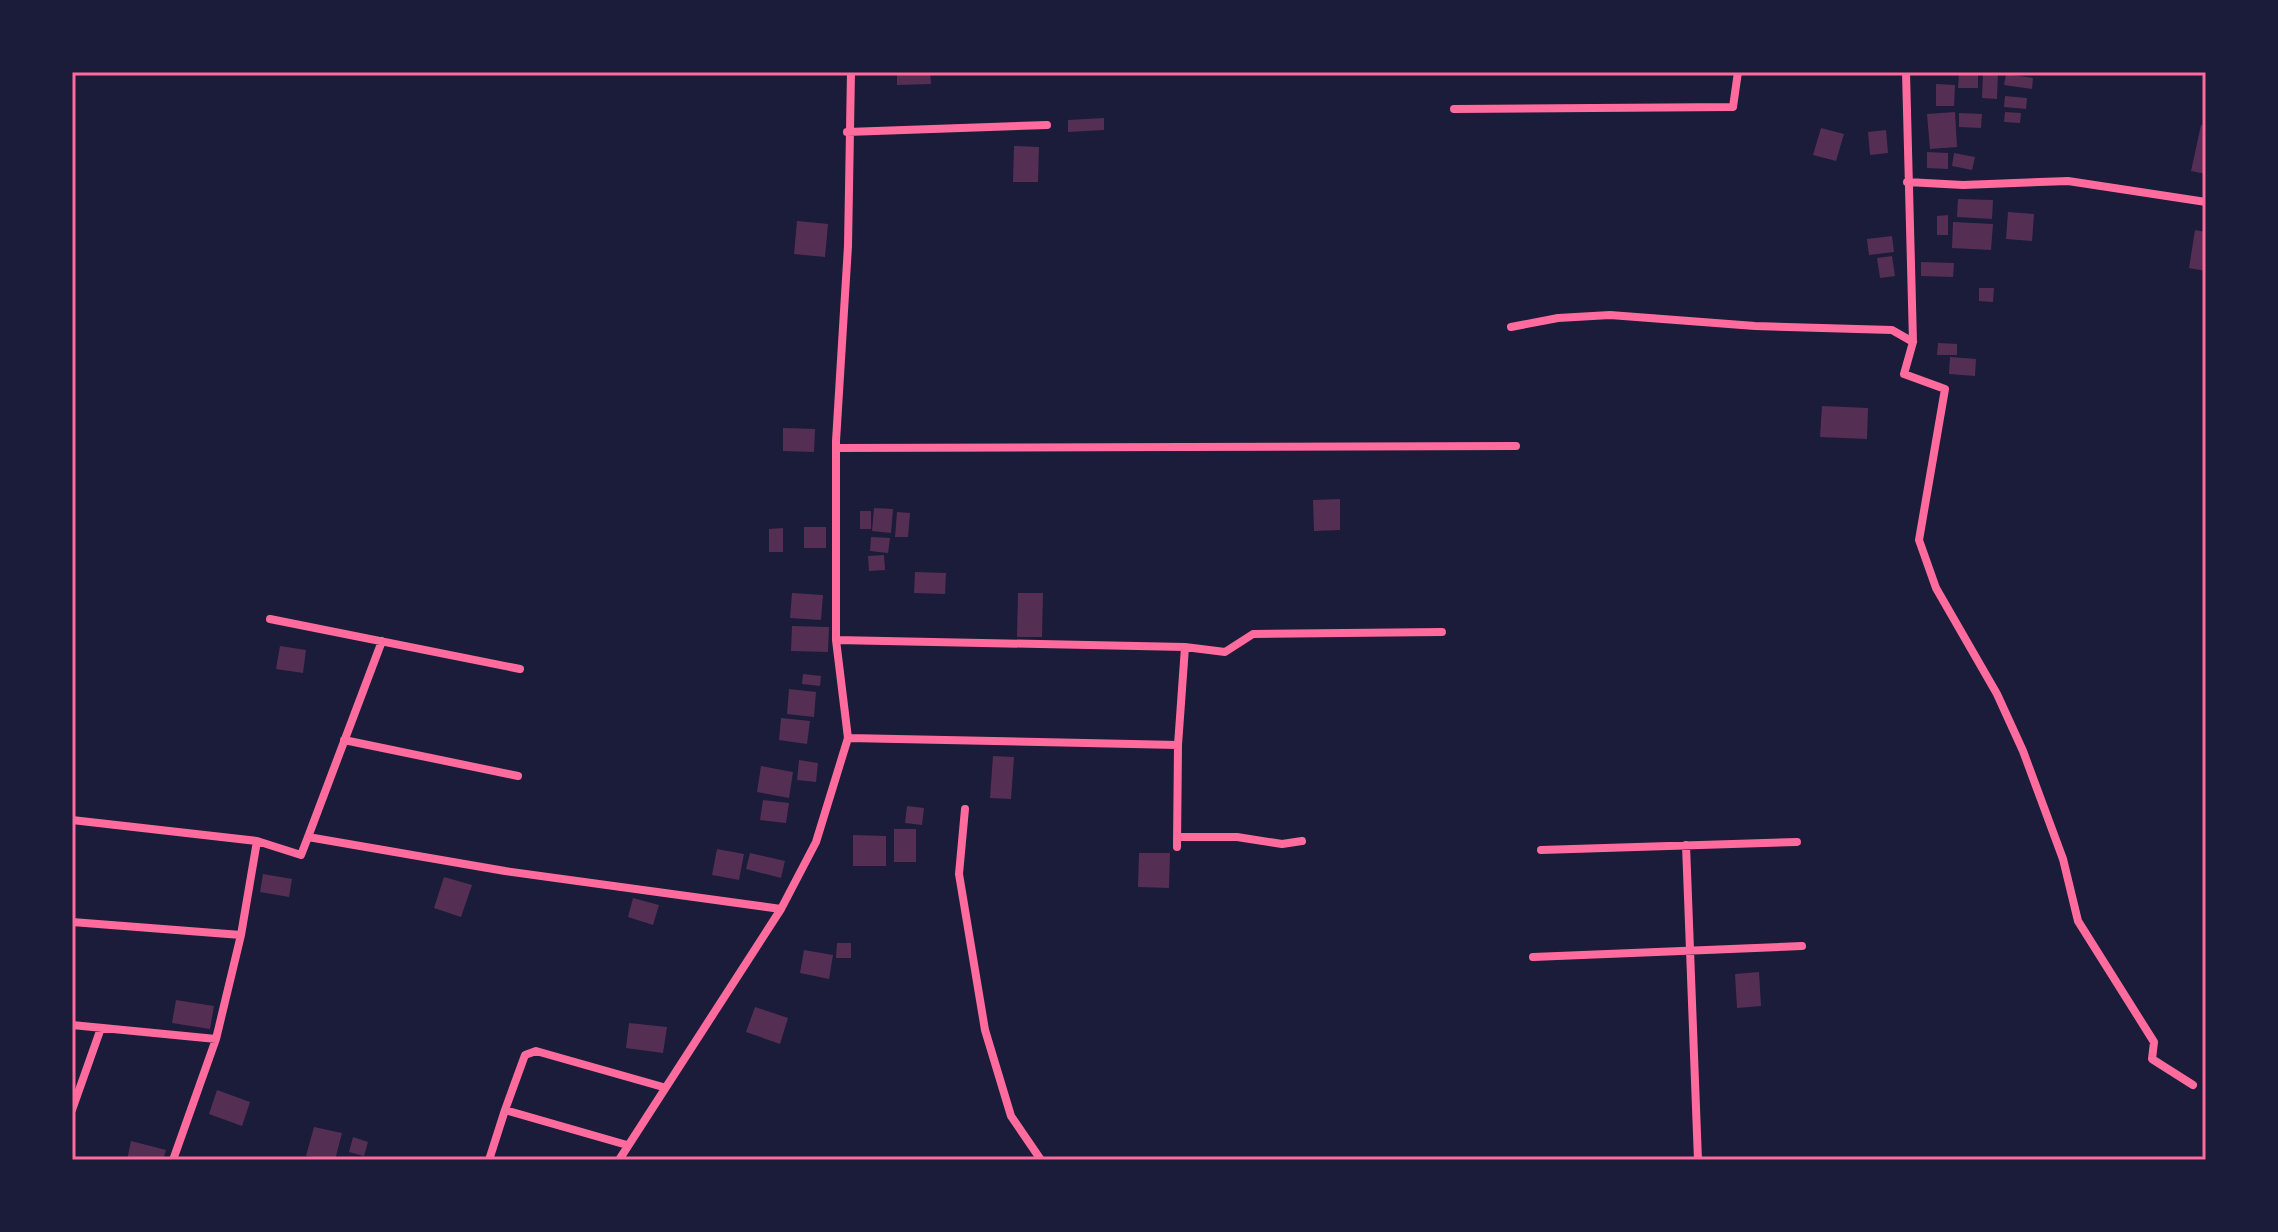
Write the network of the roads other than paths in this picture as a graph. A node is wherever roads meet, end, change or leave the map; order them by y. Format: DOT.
graph roads {
  1 [pos="851,72"];
  2 [pos="1738,72"];
  3 [pos="1905,73"];
  4 [pos="1454,109"];
  5 [pos="1047,125"];
  6 [pos="847,132"];
  7 [pos="1907,182"];
  8 [pos="2206,202"];
  9 [pos="1511,327"];
  10 [pos="1913,342"];
  11 [pos="1516,446"];
  12 [pos="836,448"];
  13 [pos="270,619"];
  14 [pos="1442,632"];
  15 [pos="836,640"];
  16 [pos="382,641"];
  17 [pos="1185,647"];
  18 [pos="520,669"];
  19 [pos="848,738"];
  20 [pos="344,740"];
  21 [pos="1178,745"];
  22 [pos="518,776"];
  23 [pos="965,809"];
  24 [pos="72,820"];
  25 [pos="308,837"];
  26 [pos="257,841"];
  27 [pos="1302,841"];
  28 [pos="1797,842"];
  29 [pos="1686,845"];
  30 [pos="1541,850"];
  31 [pos="781,909"];
  32 [pos="72,922"];
  33 [pos="241,935"];
  34 [pos="1802,946"];
  35 [pos="1688,953"];
  36 [pos="1533,957"];
  37 [pos="72,1025"];
  38 [pos="101,1028"];
  39 [pos="216,1039"];
  40 [pos="2193,1085"];
  41 [pos="663,1087"];
  42 [pos="72,1110"];
  43 [pos="505,1110"];
  44 [pos="627,1145"];
  45 [pos="173,1160"];
  46 [pos="489,1160"];
  47 [pos="619,1160"];
  48 [pos="1041,1160"];
  49 [pos="1698,1160"];
  1 -- 6 [label="street"];
  2 -- 4 [label="street"];
  3 -- 7 [label="street"];
  5 -- 6 [label="street"];
  6 -- 12 [label="street"];
  7 -- 8 [label="street"];
  7 -- 10 [label="street"];
  9 -- 10 [label="street"];
  10 -- 40 [label="street"];
  11 -- 12 [label="street"];
  12 -- 15 [label="street"];
  13 -- 16 [label="street"];
  14 -- 17 [label="street"];
  15 -- 17 [label="street"];
  15 -- 19 [label="street"];
  16 -- 18 [label="street"];
  16 -- 20 [label="street"];
  17 -- 21 [label="street"];
  19 -- 21 [label="street"];
  19 -- 31 [label="street"];
  20 -- 22 [label="street"];
  20 -- 25 [label="street"];
  21 -- 27 [label="street"];
  23 -- 48 [label="street"];
  24 -- 26 [label="street"];
  25 -- 26 [label="street"];
  25 -- 31 [label="street"];
  26 -- 33 [label="street"];
  28 -- 29 [label="street"];
  29 -- 30 [label="street"];
  29 -- 35 [label="street"];
  31 -- 41 [label="street"];
  32 -- 33 [label="street"];
  33 -- 39 [label="street"];
  34 -- 35 [label="street"];
  35 -- 36 [label="street"];
  35 -- 49 [label="street"];
  37 -- 38 [label="street"];
  38 -- 39 [label="street"];
  38 -- 42 [label="street"];
  39 -- 45 [label="street"];
  41 -- 43 [label="street"];
  41 -- 44 [label="street"];
  43 -- 44 [label="street"];
  43 -- 46 [label="street"];
  44 -- 47 [label="street"];
}
